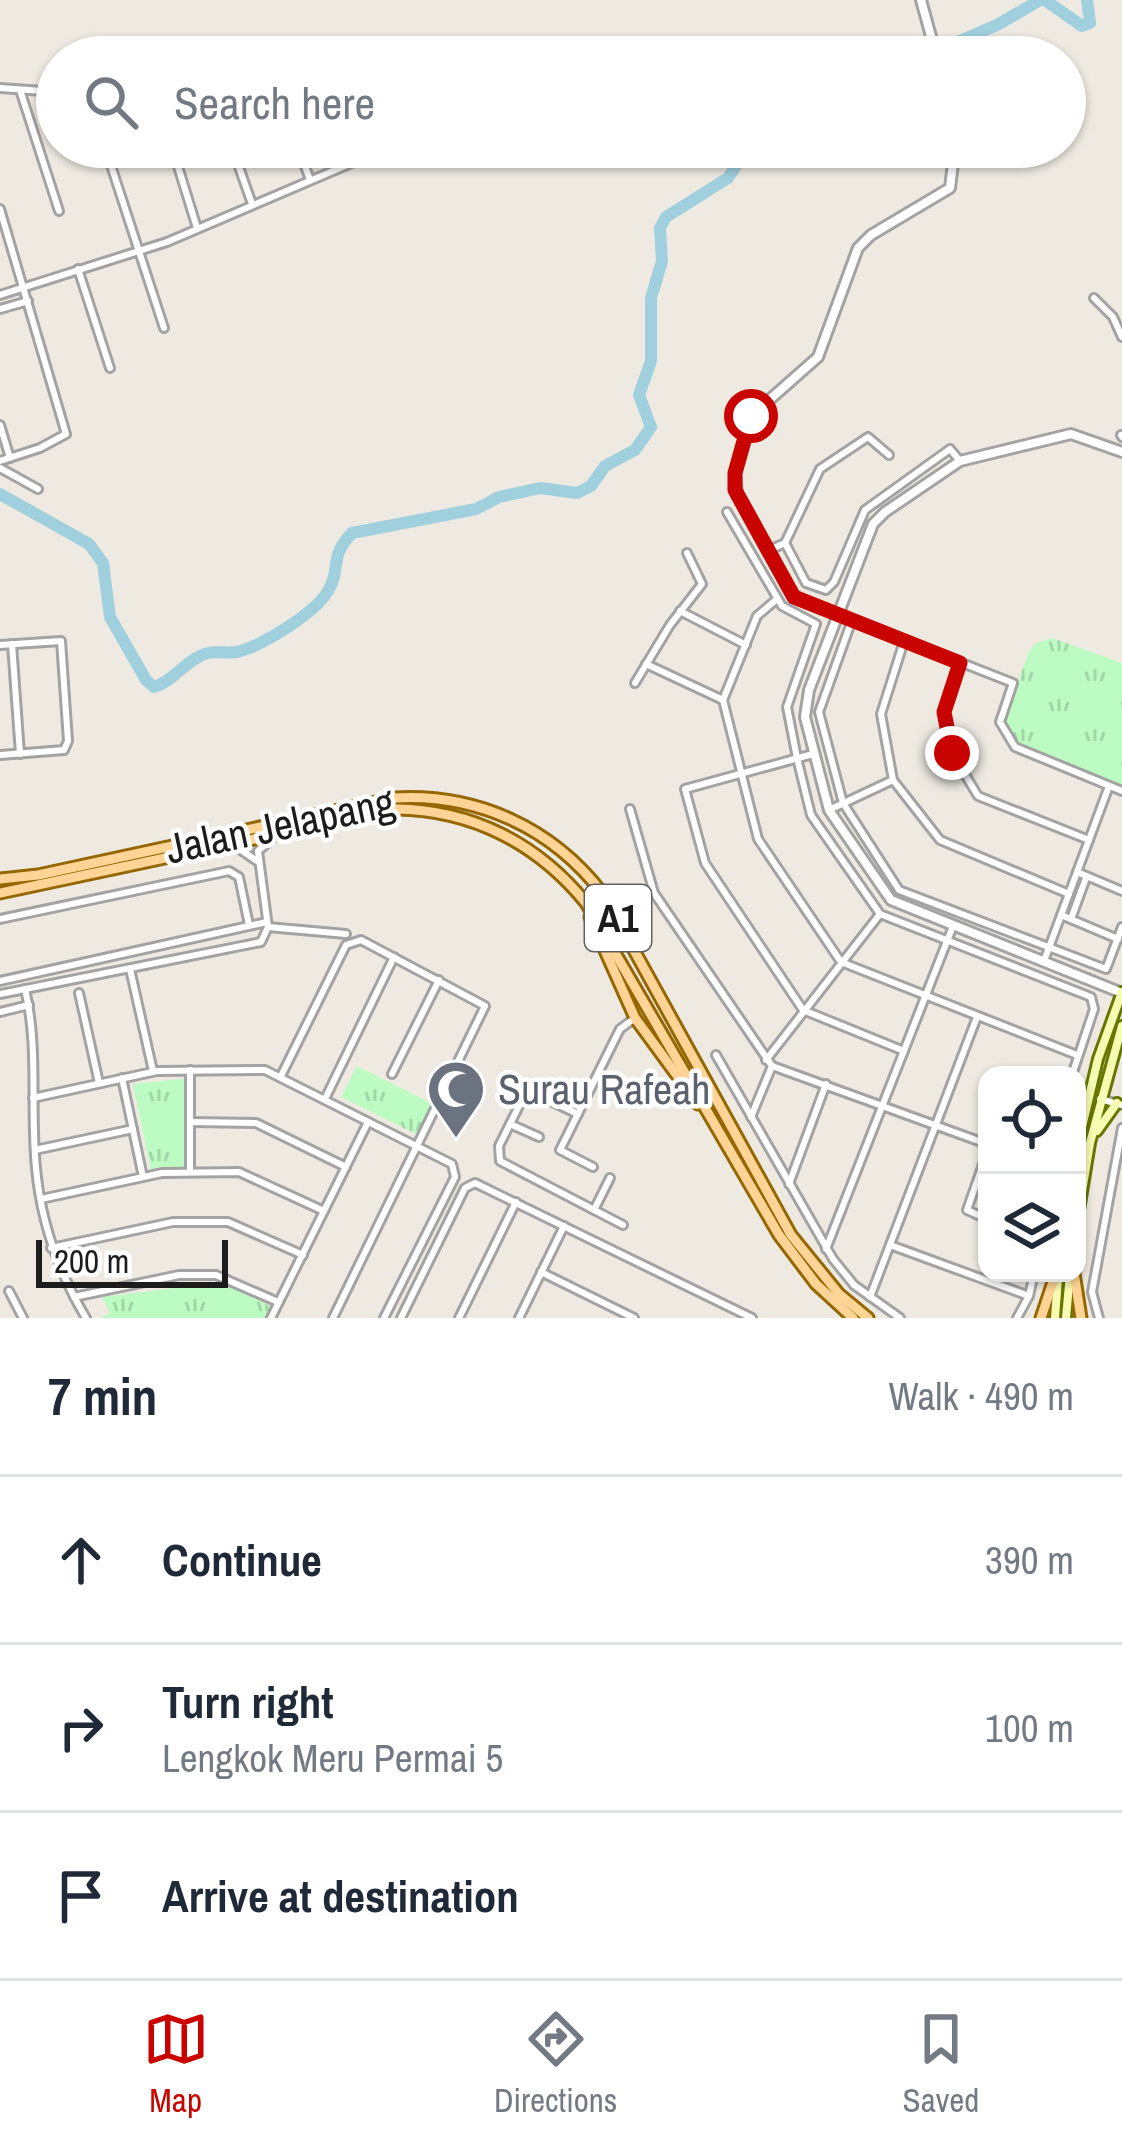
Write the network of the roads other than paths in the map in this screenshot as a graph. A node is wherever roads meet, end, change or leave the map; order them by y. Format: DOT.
graph roads {
  1 [pos="921,0"];
  2 [pos="931,36"];
  3 [pos="0,88"];
  4 [pos="20,90"];
  5 [pos="36,91"];
  6 [pos="36,140"];
  7 [pos="45,168"];
  8 [pos="112,168"];
  9 [pos="178,168"];
  10 [pos="239,168"];
  11 [pos="306,168"];
  12 [pos="336,168"];
  13 [pos="952,168"];
  14 [pos="310,179"];
  15 [pos="252,204"];
  16 [pos="0,209"];
  17 [pos="59,211"];
  18 [pos="196,228"];
  19 [pos="139,251"];
  20 [pos="77,269"];
  21 [pos="24,288"];
  22 [pos="0,295"];
  23 [pos="1094,298"];
  24 [pos="28,301"];
  25 [pos="0,309"];
  26 [pos="164,328"];
  27 [pos="1122,337"];
  28 [pos="110,368"];
  29 [pos="0,425"];
  30 [pos="1122,452"];
  31 [pos="889,455"];
  32 [pos="10,458"];
  33 [pos="960,461"];
  34 [pos="0,465"];
  35 [pos="38,489"];
  36 [pos="728,512"];
  37 [pos="785,543"];
  38 [pos="766,550"];
  39 [pos="687,553"];
  40 [pos="794,597"];
  41 [pos="776,599"];
  42 [pos="680,611"];
  43 [pos="840,615"];
  44 [pos="852,620"];
  45 [pos="904,641"];
  46 [pos="12,644"];
  47 [pos="0,645"];
  48 [pos="746,646"];
  49 [pos="960,663"];
  50 [pos="646,664"];
  51 [pos="635,683"];
  52 [pos="723,700"];
  53 [pos="20,754"];
  54 [pos="812,754"];
  55 [pos="0,755"];
  56 [pos="797,758"];
  57 [pos="741,774"];
  58 [pos="893,780"];
  59 [pos="1109,786"];
  60 [pos="1122,791"];
  61 [pos="843,803"];
  62 [pos="630,809"];
  63 [pos="829,810"];
  64 [pos="286,831"];
  65 [pos="1089,840"];
  66 [pos="221,847"];
  67 [pos="257,861"];
  68 [pos="1077,872"];
  69 [pos="1087,876"];
  70 [pos="0,879"];
  71 [pos="573,886"];
  72 [pos="1122,891"];
  73 [pos="0,893"];
  74 [pos="1069,894"];
  75 [pos="880,914"];
  76 [pos="1061,915"];
  77 [pos="0,919"];
  78 [pos="1070,919"];
  79 [pos="267,925"];
  80 [pos="249,926"];
  81 [pos="953,926"];
  82 [pos="1122,927"];
  83 [pos="346,934"];
  84 [pos="1118,939"];
  85 [pos="947,943"];
  86 [pos="1049,948"];
  87 [pos="394,957"];
  88 [pos="92,960"];
  89 [pos="1044,961"];
  90 [pos="841,962"];
  91 [pos="130,968"];
  92 [pos="95,976"];
  93 [pos="439,980"];
  94 [pos="0,981"];
  95 [pos="25,989"];
  96 [pos="79,992"];
  97 [pos="1122,992"];
  98 [pos="0,994"];
  99 [pos="925,997"];
  100 [pos="29,1005"];
  101 [pos="803,1010"];
  102 [pos="0,1012"];
  103 [pos="977,1017"];
  104 [pos="635,1018"];
  105 [pos="1122,1026"];
  106 [pos="904,1051"];
  107 [pos="716,1055"];
  108 [pos="1078,1055"];
  109 [pos="769,1063"];
  110 [pos="1075,1066"];
  111 [pos="190,1070"];
  112 [pos="153,1071"];
  113 [pos="392,1074"];
  114 [pos="1107,1074"];
  115 [pos="280,1076"];
  116 [pos="122,1078"];
  117 [pos="98,1083"];
  118 [pos="826,1084"];
  119 [pos="33,1098"];
  120 [pos="325,1099"];
  121 [pos="1100,1099"];
  122 [pos="1119,1104"];
  123 [pos="883,1105"];
  124 [pos="1086,1110"];
  125 [pos="578,1114"];
  126 [pos="751,1117"];
  127 [pos="368,1121"];
  128 [pos="190,1122"];
  129 [pos="510,1124"];
  130 [pos="936,1124"];
  131 [pos="714,1125"];
  132 [pos="1122,1128"];
  133 [pos="133,1129"];
  134 [pos="538,1137"];
  135 [pos="978,1140"];
  136 [pos="1090,1143"];
  137 [pos="418,1147"];
  138 [pos="35,1150"];
  139 [pos="346,1167"];
  140 [pos="593,1167"];
  141 [pos="190,1172"];
  142 [pos="1085,1174"];
  143 [pos="143,1177"];
  144 [pos="610,1178"];
  145 [pos="978,1179"];
  146 [pos="789,1184"];
  147 [pos="41,1199"];
  148 [pos="516,1202"];
  149 [pos="594,1210"];
  150 [pos="324,1211"];
  151 [pos="978,1216"];
  152 [pos="623,1225"];
  153 [pos="565,1226"];
  154 [pos="890,1245"];
  155 [pos="51,1248"];
  156 [pos="826,1249"];
  157 [pos="302,1256"];
  158 [pos="542,1272"];
  159 [pos="1032,1282"];
  160 [pos="1054,1282"];
  161 [pos="1057,1282"];
  162 [pos="1071,1282"];
  163 [pos="1074,1282"];
  164 [pos="9,1291"];
  165 [pos="1029,1296"];
  166 [pos="74,1297"];
  167 [pos="870,1298"];
  168 [pos="279,1303"];
  169 [pos="23,1318"];
  170 [pos="86,1318"];
  171 [pos="271,1318"];
  172 [pos="333,1318"];
  173 [pos="385,1318"];
  174 [pos="401,1318"];
  175 [pos="459,1318"];
  176 [pos="519,1318"];
  177 [pos="634,1318"];
  178 [pos="752,1318"];
  179 [pos="854,1318"];
  180 [pos="868,1318"];
  181 [pos="900,1318"];
  182 [pos="1017,1318"];
  183 [pos="1041,1318"];
  184 [pos="1055,1318"];
  185 [pos="1066,1318"];
  186 [pos="1081,1318"];
  187 [pos="1099,1318"];
  1 -- 2 [label="street"];
  3 -- 4 [label="street"];
  4 -- 5 [label="street"];
  4 -- 6 [label="street"];
  7 -- 17 [label="street"];
  8 -- 19 [label="street"];
  9 -- 18 [label="street"];
  10 -- 15 [label="street"];
  11 -- 14 [label="street"];
  12 -- 14 [label="street"];
  13 -- 38 [label="street"];
  14 -- 15 [label="street"];
  15 -- 18 [label="street"];
  16 -- 21 [label="street"];
  18 -- 19 [label="street"];
  19 -- 20 [label="street"];
  19 -- 26 [label="street"];
  20 -- 21 [label="street"];
  20 -- 28 [label="street"];
  21 -- 22 [label="street"];
  21 -- 24 [label="street"];
  23 -- 27 [label="street"];
  24 -- 25 [label="street"];
  24 -- 32 [label="street"];
  29 -- 32 [label="street"];
  30 -- 33 [label="street"];
  31 -- 37 [label="street"];
  32 -- 34 [label="street"];
  33 -- 37 [label="street"];
  33 -- 43 [label="street"];
  34 -- 35 [label="street"];
  36 -- 41 [label="street"];
  37 -- 38 [label="street"];
  38 -- 40 [label="street"];
  39 -- 42 [label="street"];
  40 -- 41 [label="street"];
  40 -- 43 [label="street"];
  41 -- 48 [label="street"];
  41 -- 56 [label="street"];
  42 -- 48 [label="street"];
  42 -- 50 [label="street"];
  43 -- 44 [label="street"];
  43 -- 54 [label="street"];
  44 -- 45 [label="street"];
  44 -- 61 [label="street"];
  45 -- 49 [label="street"];
  45 -- 58 [label="street"];
  46 -- 47 [label="street"];
  46 -- 53 [label="street"];
  46 -- 53 [label="street"];
  48 -- 52 [label="street"];
  49 -- 59 [label="street"];
  49 -- 65 [label="street"];
  50 -- 51 [label="street"];
  50 -- 52 [label="street"];
  52 -- 57 [label="street"];
  53 -- 55 [label="street"];
  54 -- 56 [label="street"];
  54 -- 63 [label="street"];
  56 -- 57 [label="street"];
  56 -- 75 [label="street"];
  57 -- 90 [label="street"];
  57 -- 101 [label="street"];
  58 -- 61 [label="street"];
  58 -- 74 [label="street"];
  59 -- 60 [label="street"];
  59 -- 65 [label="street"];
  61 -- 63 [label="street"];
  61 -- 86 [label="street"];
  62 -- 109 [label="street"];
  63 -- 81 [label="street"];
  64 -- 66 [label="main road, Jalan Jelapang / A1"];
  64 -- 67 [label="street"];
  64 -- 71 [label="main road, Jalan Jelapang / A1"];
  65 -- 68 [label="street"];
  66 -- 67 [label="street"];
  66 -- 73 [label="main road, Jalan Jelapang / A1"];
  67 -- 79 [label="street"];
  68 -- 69 [label="street"];
  68 -- 74 [label="street"];
  69 -- 72 [label="street"];
  69 -- 78 [label="street"];
  70 -- 180 [label="main road, Jalan Jelapang / A1"];
  71 -- 104 [label="main road"];
  71 -- 131 [label="main road, Jalan Jelapang / A1"];
  74 -- 76 [label="street"];
  75 -- 85 [label="street"];
  75 -- 90 [label="street"];
  76 -- 78 [label="street"];
  76 -- 86 [label="street"];
  77 -- 80 [label="street"];
  78 -- 84 [label="street"];
  79 -- 80 [label="street"];
  79 -- 83 [label="street"];
  79 -- 91 [label="street"];
  80 -- 88 [label="street"];
  81 -- 85 [label="street"];
  81 -- 89 [label="street"];
  82 -- 84 [label="street"];
  84 -- 86 [label="street"];
  85 -- 99 [label="street"];
  85 -- 108 [label="street"];
  86 -- 89 [label="street"];
  87 -- 93 [label="street"];
  87 -- 115 [label="street"];
  87 -- 120 [label="street"];
  88 -- 92 [label="street"];
  88 -- 94 [label="street"];
  89 -- 97 [label="street"];
  90 -- 99 [label="street"];
  90 -- 101 [label="street"];
  91 -- 92 [label="street"];
  91 -- 112 [label="street"];
  92 -- 95 [label="street"];
  93 -- 113 [label="street"];
  93 -- 137 [label="street"];
  95 -- 98 [label="street"];
  95 -- 100 [label="street"];
  96 -- 117 [label="street"];
  97 -- 124 [label="main road"];
  99 -- 103 [label="street"];
  99 -- 106 [label="street"];
  100 -- 102 [label="street"];
  100 -- 119 [label="street"];
  101 -- 106 [label="street"];
  101 -- 109 [label="street"];
  103 -- 108 [label="street"];
  103 -- 130 [label="street"];
  104 -- 125 [label="street"];
  104 -- 131 [label="main road"];
  105 -- 114 [label="main road"];
  106 -- 123 [label="street"];
  107 -- 126 [label="street"];
  108 -- 110 [label="street"];
  109 -- 118 [label="street"];
  109 -- 126 [label="street"];
  111 -- 112 [label="street"];
  111 -- 115 [label="street"];
  111 -- 128 [label="street"];
  112 -- 116 [label="street"];
  114 -- 121 [label="main road"];
  114 -- 122 [label="main road"];
  115 -- 120 [label="street"];
  116 -- 117 [label="street"];
  116 -- 133 [label="street"];
  117 -- 119 [label="street"];
  118 -- 123 [label="street"];
  118 -- 146 [label="street"];
  119 -- 138 [label="street"];
  120 -- 127 [label="street"];
  121 -- 122 [label="street"];
  121 -- 136 [label="main road"];
  122 -- 136 [label="main road"];
  123 -- 130 [label="street"];
  123 -- 156 [label="street"];
  125 -- 129 [label="street"];
  125 -- 140 [label="street"];
  126 -- 146 [label="street"];
  127 -- 137 [label="street"];
  127 -- 139 [label="street"];
  128 -- 139 [label="street"];
  128 -- 141 [label="street"];
  129 -- 134 [label="street"];
  129 -- 149 [label="street"];
  130 -- 135 [label="street"];
  130 -- 154 [label="street"];
  131 -- 179 [label="main road, Jalan Jelapang / A1"];
  132 -- 187 [label="street"];
  133 -- 138 [label="street"];
  133 -- 143 [label="street"];
  136 -- 142 [label="main road"];
  137 -- 172 [label="street"];
  137 -- 173 [label="street"];
  138 -- 147 [label="street"];
  139 -- 150 [label="street"];
  141 -- 143 [label="street"];
  141 -- 150 [label="street"];
  143 -- 147 [label="street"];
  144 -- 149 [label="street"];
  145 -- 151 [label="street"];
  146 -- 156 [label="street"];
  147 -- 155 [label="street"];
  148 -- 153 [label="street"];
  148 -- 174 [label="street"];
  148 -- 175 [label="street"];
  149 -- 152 [label="street"];
  150 -- 157 [label="street"];
  153 -- 158 [label="street"];
  153 -- 178 [label="street"];
  154 -- 165 [label="street"];
  154 -- 167 [label="street"];
  155 -- 157 [label="street"];
  155 -- 166 [label="street"];
  156 -- 167 [label="street"];
  157 -- 168 [label="street"];
  158 -- 176 [label="street"];
  158 -- 177 [label="street"];
  159 -- 165 [label="street"];
  160 -- 183 [label="main road"];
  161 -- 184 [label="main road"];
  162 -- 185 [label="main road"];
  163 -- 186 [label="main road"];
  164 -- 169 [label="street"];
  165 -- 182 [label="street"];
  166 -- 168 [label="street"];
  166 -- 170 [label="street"];
  167 -- 181 [label="street"];
  168 -- 171 [label="street"];
}
